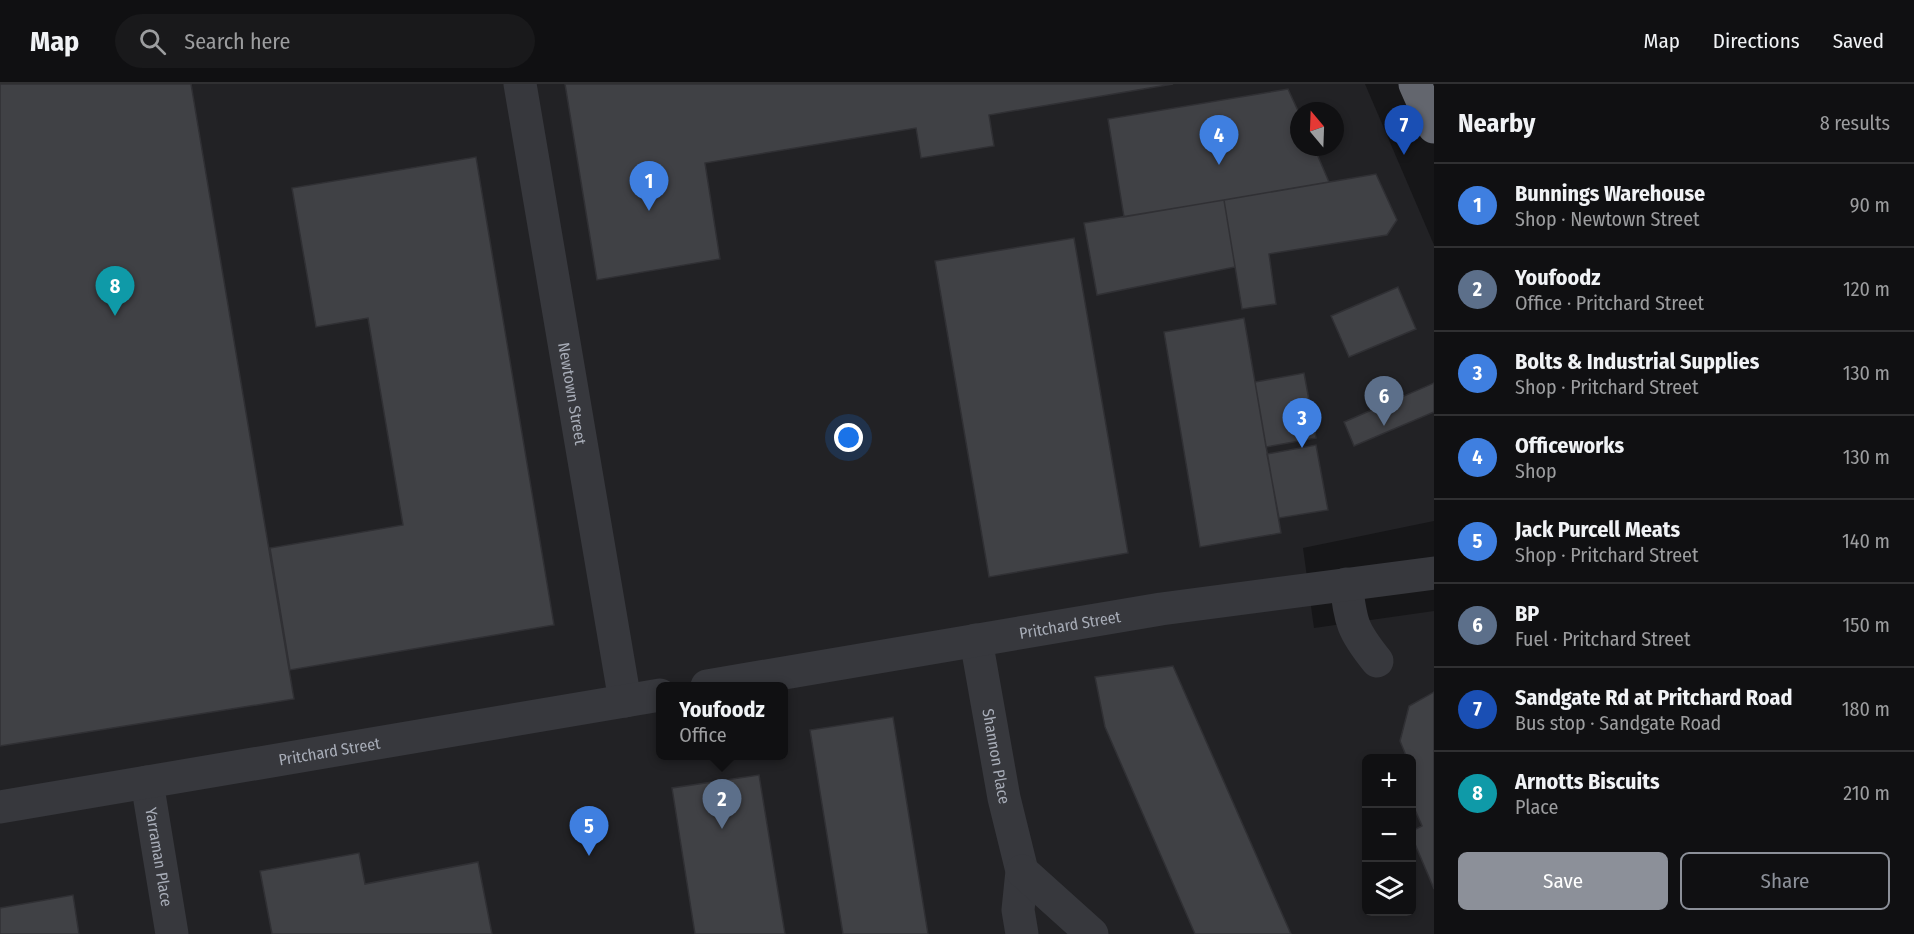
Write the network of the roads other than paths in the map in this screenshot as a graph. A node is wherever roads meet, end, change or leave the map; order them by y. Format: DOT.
graph roads {
  1 [pos="520,84"];
  2 [pos="1415,84"];
  3 [pos="1434,127"];
  4 [pos="1434,573"];
  5 [pos="1346,584"];
  6 [pos="976,640"];
  7 [pos="1377,662"];
  8 [pos="736,682"];
  9 [pos="656,695"];
  10 [pos="625,701"];
  11 [pos="147,782"];
  12 [pos="0,807"];
  13 [pos="1022,871"];
  14 [pos="172,934"];
  15 [pos="1022,934"];
  16 [pos="1092,934"];
  1 -- 10 [label="street, Newtown Street"];
  2 -- 3 [label="highway"];
  4 -- 5 [label="street, Pritchard Street"];
  5 -- 6 [label="street, Pritchard Street"];
  5 -- 7 [label="street"];
  6 -- 8 [label="street, Pritchard Street"];
  6 -- 13 [label="street, Shannon Place"];
  9 -- 10 [label="street, Pritchard Street"];
  10 -- 11 [label="street, Pritchard Street"];
  11 -- 12 [label="street, Pritchard Street"];
  11 -- 14 [label="street, Yarraman Place"];
  13 -- 15 [label="street, Shannon Place"];
  13 -- 16 [label="street"];
}
